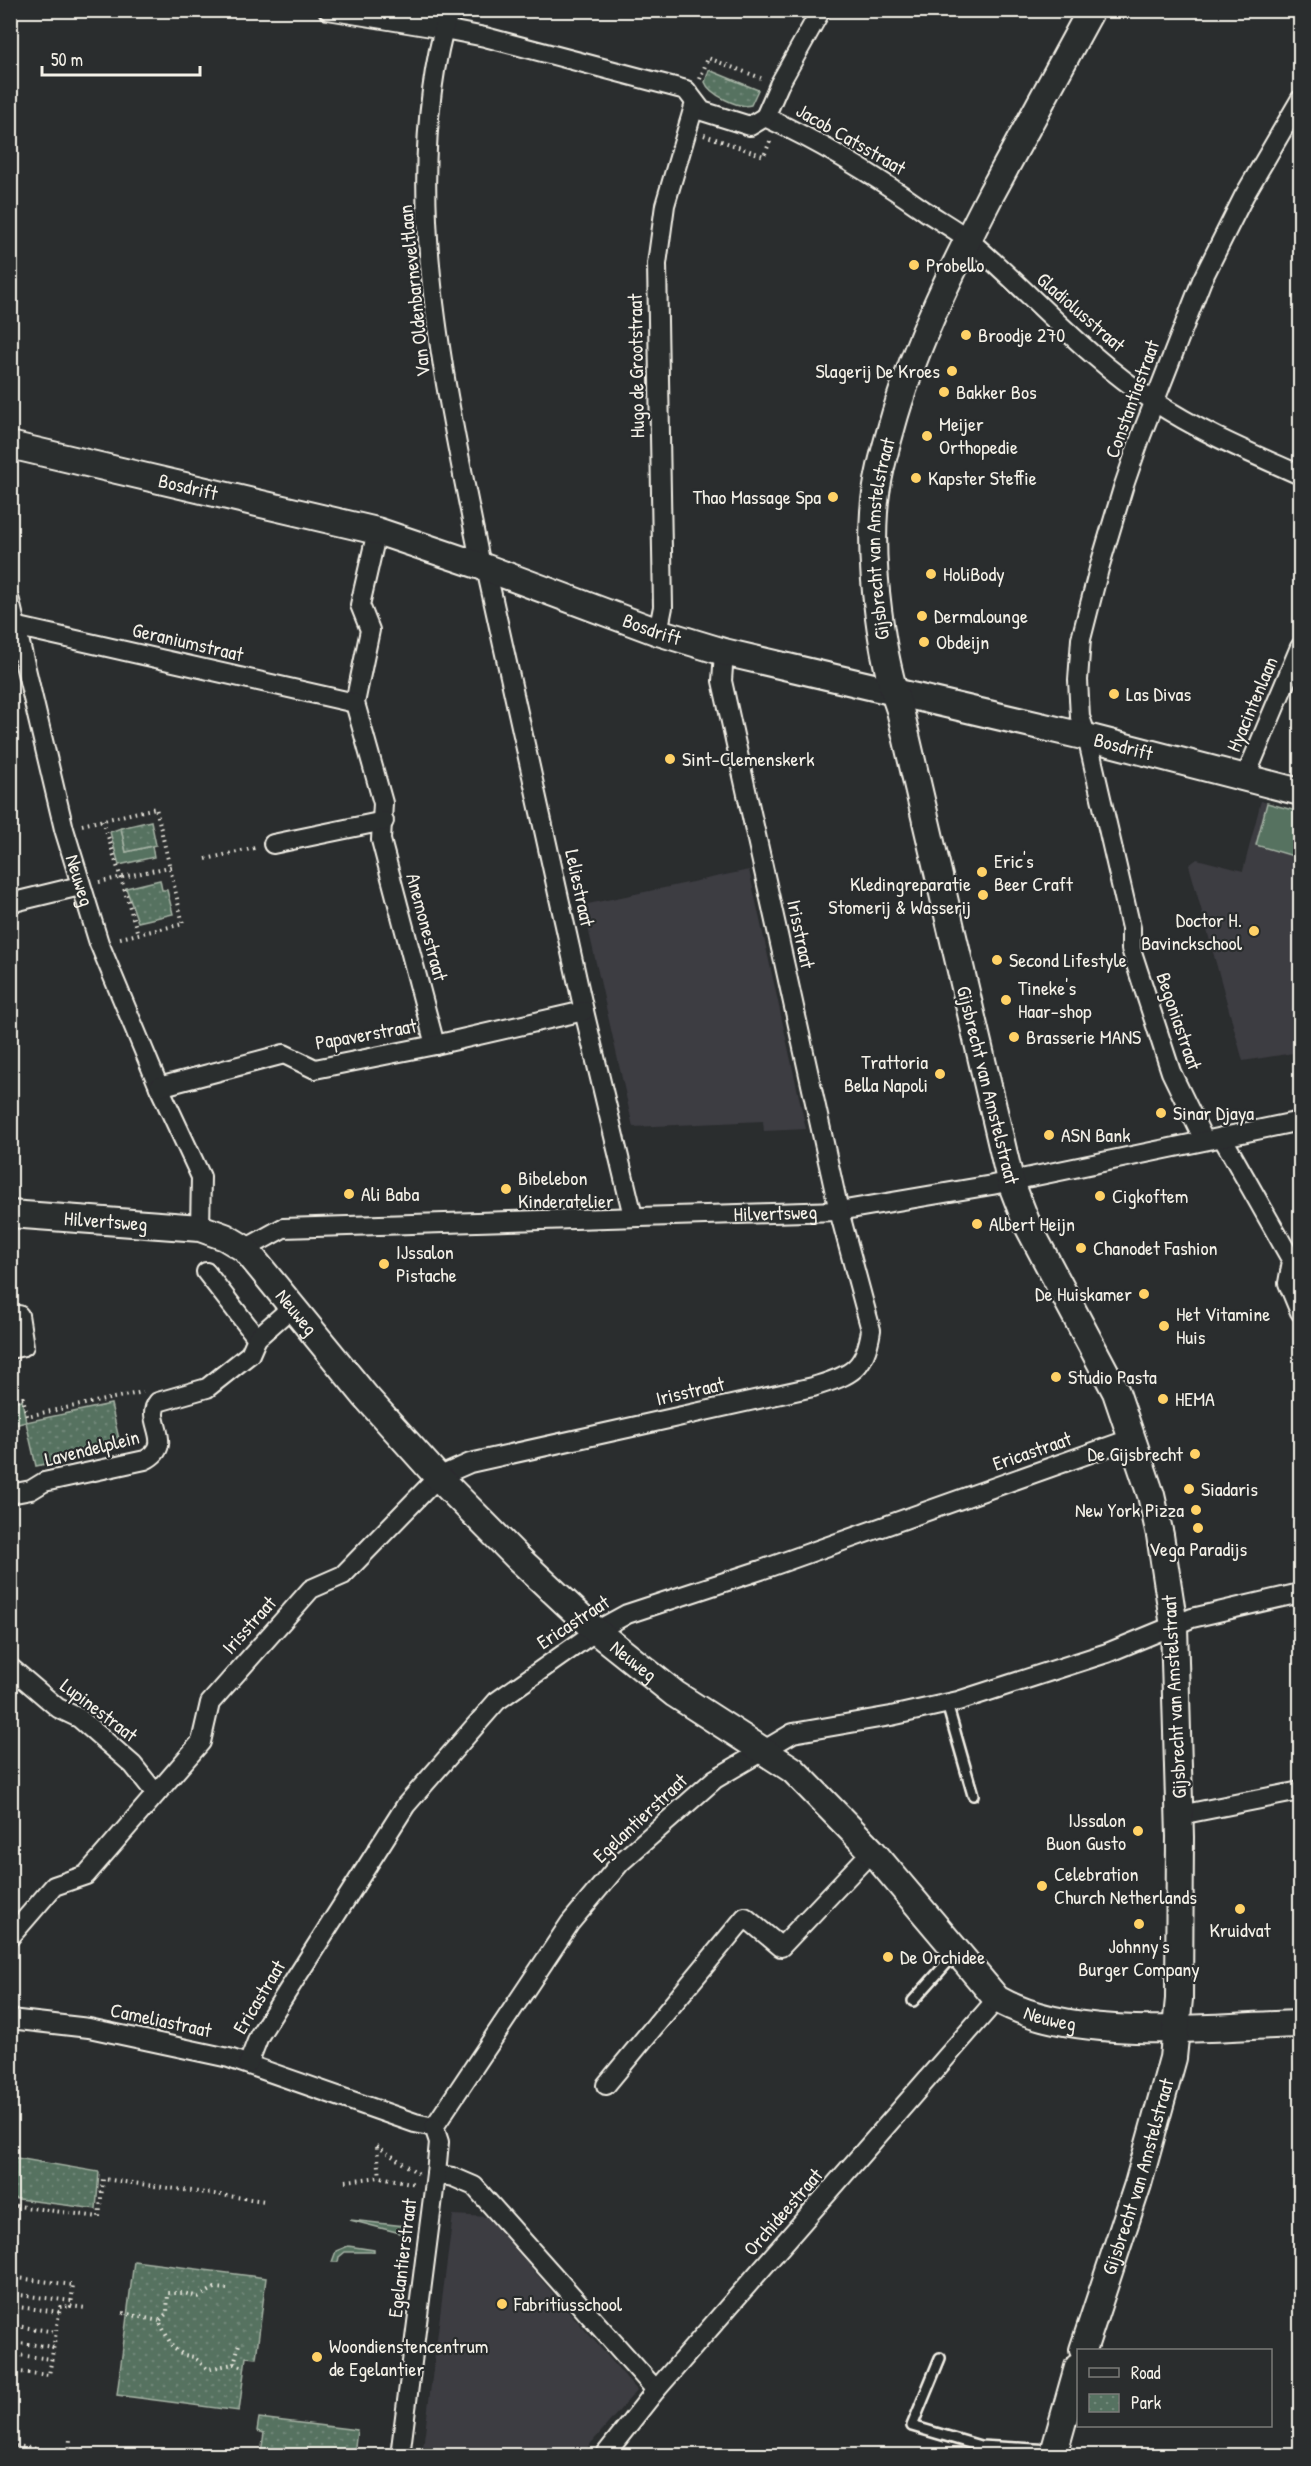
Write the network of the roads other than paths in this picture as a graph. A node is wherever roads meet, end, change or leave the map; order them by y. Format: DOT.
graph roads {
  1 [pos="328,10"];
  2 [pos="449,10"];
  3 [pos="820,10"];
  4 [pos="1091,10"];
  5 [pos="444,29"];
  6 [pos="1300,100"];
  7 [pos="693,101"];
  8 [pos="765,117"];
  9 [pos="968,239"];
  10 [pos="1154,402"];
  11 [pos="10,445"];
  12 [pos="1300,475"];
  13 [pos="377,531"];
  14 [pos="484,567"];
  15 [pos="10,601"];
  16 [pos="13,626"];
  17 [pos="658,632"];
  18 [pos="1300,647"];
  19 [pos="724,652"];
  20 [pos="894,693"];
  21 [pos="356,703"];
  22 [pos="1087,737"];
  23 [pos="1245,778"];
  24 [pos="1300,792"];
  25 [pos="384,821"];
  26 [pos="273,844"];
  27 [pos="80,886"];
  28 [pos="10,903"];
  29 [pos="584,1011"];
  30 [pos="435,1045"];
  31 [pos="159,1087"];
  32 [pos="1300,1121"];
  33 [pos="1213,1138"];
  34 [pos="1010,1180"];
  35 [pos="839,1211"];
  36 [pos="10,1214"];
  37 [pos="633,1216"];
  38 [pos="200,1228"];
  39 [pos="245,1249"];
  40 [pos="206,1272"];
  41 [pos="292,1307"];
  42 [pos="1300,1312"];
  43 [pos="19,1315"];
  44 [pos="257,1338"];
  45 [pos="10,1349"];
  46 [pos="1133,1438"];
  47 [pos="438,1477"];
  48 [pos="10,1494"];
  49 [pos="1300,1593"];
  50 [pos="1174,1626"];
  51 [pos="596,1631"];
  52 [pos="10,1667"];
  53 [pos="947,1704"];
  54 [pos="762,1752"];
  55 [pos="1300,1791"];
  56 [pos="156,1794"];
  57 [pos="973,1795"];
  58 [pos="1180,1815"];
  59 [pos="872,1851"];
  60 [pos="10,1937"];
  61 [pos="957,1951"];
  62 [pos="997,1999"];
  63 [pos="912,2001"];
  64 [pos="10,2019"];
  65 [pos="1300,2024"];
  66 [pos="1177,2028"];
  67 [pos="248,2064"];
  68 [pos="606,2085"];
  69 [pos="434,2127"];
  70 [pos="428,2174"];
  71 [pos="1083,2349"];
  72 [pos="940,2358"];
  73 [pos="1077,2371"];
  74 [pos="656,2390"];
  75 [pos="1054,2453"];
  76 [pos="400,2456"];
  77 [pos="604,2456"];
  1 -- 5 [label="street, Jacob Catsstraat"];
  2 -- 5 [label="street, Van Oldenbarneveltlaan"];
  3 -- 8 [label="street"];
  4 -- 9 [label="street, Gijsbrecht van Amstelstraat"];
  5 -- 7 [label="street, Jacob Catsstraat"];
  5 -- 14 [label="street, Van Oldenbarneveltlaan"];
  6 -- 10 [label="street, Constantiastraat"];
  7 -- 8 [label="street, Jacob Catsstraat"];
  7 -- 17 [label="street, Hugo de Grootstraat"];
  8 -- 9 [label="street, Jacob Catsstraat"];
  9 -- 10 [label="street, Gladiolusstraat"];
  9 -- 20 [label="street, Gijsbrecht van Amstelstraat"];
  10 -- 12 [label="street, Gladiolusstraat"];
  10 -- 22 [label="street, Constantiastraat"];
  11 -- 13 [label="street, Bosdrift"];
  13 -- 14 [label="street, Bosdrift"];
  13 -- 21 [label="street, Anemonestraat"];
  14 -- 17 [label="street, Bosdrift"];
  14 -- 29 [label="street, Leliestraat"];
  15 -- 16 [label="street, Neuweg"];
  16 -- 21 [label="street, Geraniumstraat"];
  16 -- 27 [label="street, Neuweg"];
  17 -- 19 [label="street, Bosdrift"];
  18 -- 23 [label="street, Hyacintenlaan"];
  19 -- 20 [label="street, Bosdrift"];
  19 -- 35 [label="street, Irisstraat"];
  20 -- 22 [label="street, Bosdrift"];
  20 -- 34 [label="street, Gijsbrecht van Amstelstraat"];
  21 -- 25 [label="street, Anemonestraat"];
  22 -- 23 [label="street, Bosdrift"];
  22 -- 33 [label="street, Begoniastraat"];
  23 -- 24 [label="street, Bosdrift"];
  25 -- 26 [label="street"];
  25 -- 30 [label="street, Anemonestraat"];
  27 -- 28 [label="street"];
  27 -- 31 [label="street, Neuweg"];
  29 -- 30 [label="street, Papaverstraat"];
  29 -- 37 [label="street, Leliestraat"];
  30 -- 31 [label="street, Papaverstraat"];
  31 -- 38 [label="street, Neuweg"];
  32 -- 33 [label="street, Hilvertsweg"];
  33 -- 34 [label="street, Hilvertsweg"];
  33 -- 42 [label="street, Begoniastraat"];
  34 -- 35 [label="street, Hilvertsweg"];
  34 -- 46 [label="street, Gijsbrecht van Amstelstraat"];
  35 -- 37 [label="street, Hilvertsweg"];
  35 -- 47 [label="street, Irisstraat"];
  36 -- 38 [label="street, Hilvertsweg"];
  37 -- 39 [label="street, Hilvertsweg"];
  38 -- 39 [label="street, Neuweg"];
  39 -- 41 [label="street, Neuweg"];
  40 -- 44 [label="street"];
  41 -- 44 [label="street"];
  41 -- 47 [label="street, Neuweg"];
  43 -- 45 [label="street"];
  44 -- 48 [label="street, Lavendelplein"];
  46 -- 50 [label="street, Gijsbrecht van Amstelstraat"];
  46 -- 51 [label="street, Ericastraat"];
  47 -- 51 [label="street, Neuweg"];
  47 -- 56 [label="street, Irisstraat"];
  49 -- 50 [label="street, Egelantierstraat"];
  50 -- 53 [label="street, Egelantierstraat"];
  50 -- 58 [label="street, Gijsbrecht van Amstelstraat"];
  51 -- 54 [label="street, Neuweg"];
  51 -- 67 [label="street, Ericastraat"];
  52 -- 56 [label="street, Lupinestraat"];
  53 -- 54 [label="street, Egelantierstraat"];
  53 -- 57 [label="lane"];
  54 -- 59 [label="street, Neuweg"];
  54 -- 69 [label="street, Egelantierstraat"];
  55 -- 58 [label="street"];
  56 -- 60 [label="street, Irisstraat"];
  58 -- 66 [label="street, Gijsbrecht van Amstelstraat"];
  59 -- 61 [label="street, Neuweg"];
  59 -- 68 [label="street"];
  61 -- 62 [label="street, Neuweg"];
  61 -- 63 [label="lane"];
  62 -- 66 [label="street, Neuweg"];
  62 -- 74 [label="street, Orchideestraat"];
  64 -- 67 [label="street, Cameliastraat"];
  65 -- 66 [label="street, Neuweg"];
  66 -- 71 [label="street, Gijsbrecht van Amstelstraat"];
  67 -- 69 [label="street, Cameliastraat"];
  69 -- 70 [label="street, Egelantierstraat"];
  70 -- 74 [label="street"];
  70 -- 76 [label="street, Egelantierstraat"];
  72 -- 75 [label="lane"];
  73 -- 75 [label="street"];
  74 -- 77 [label="street, Orchideestraat"];
}
